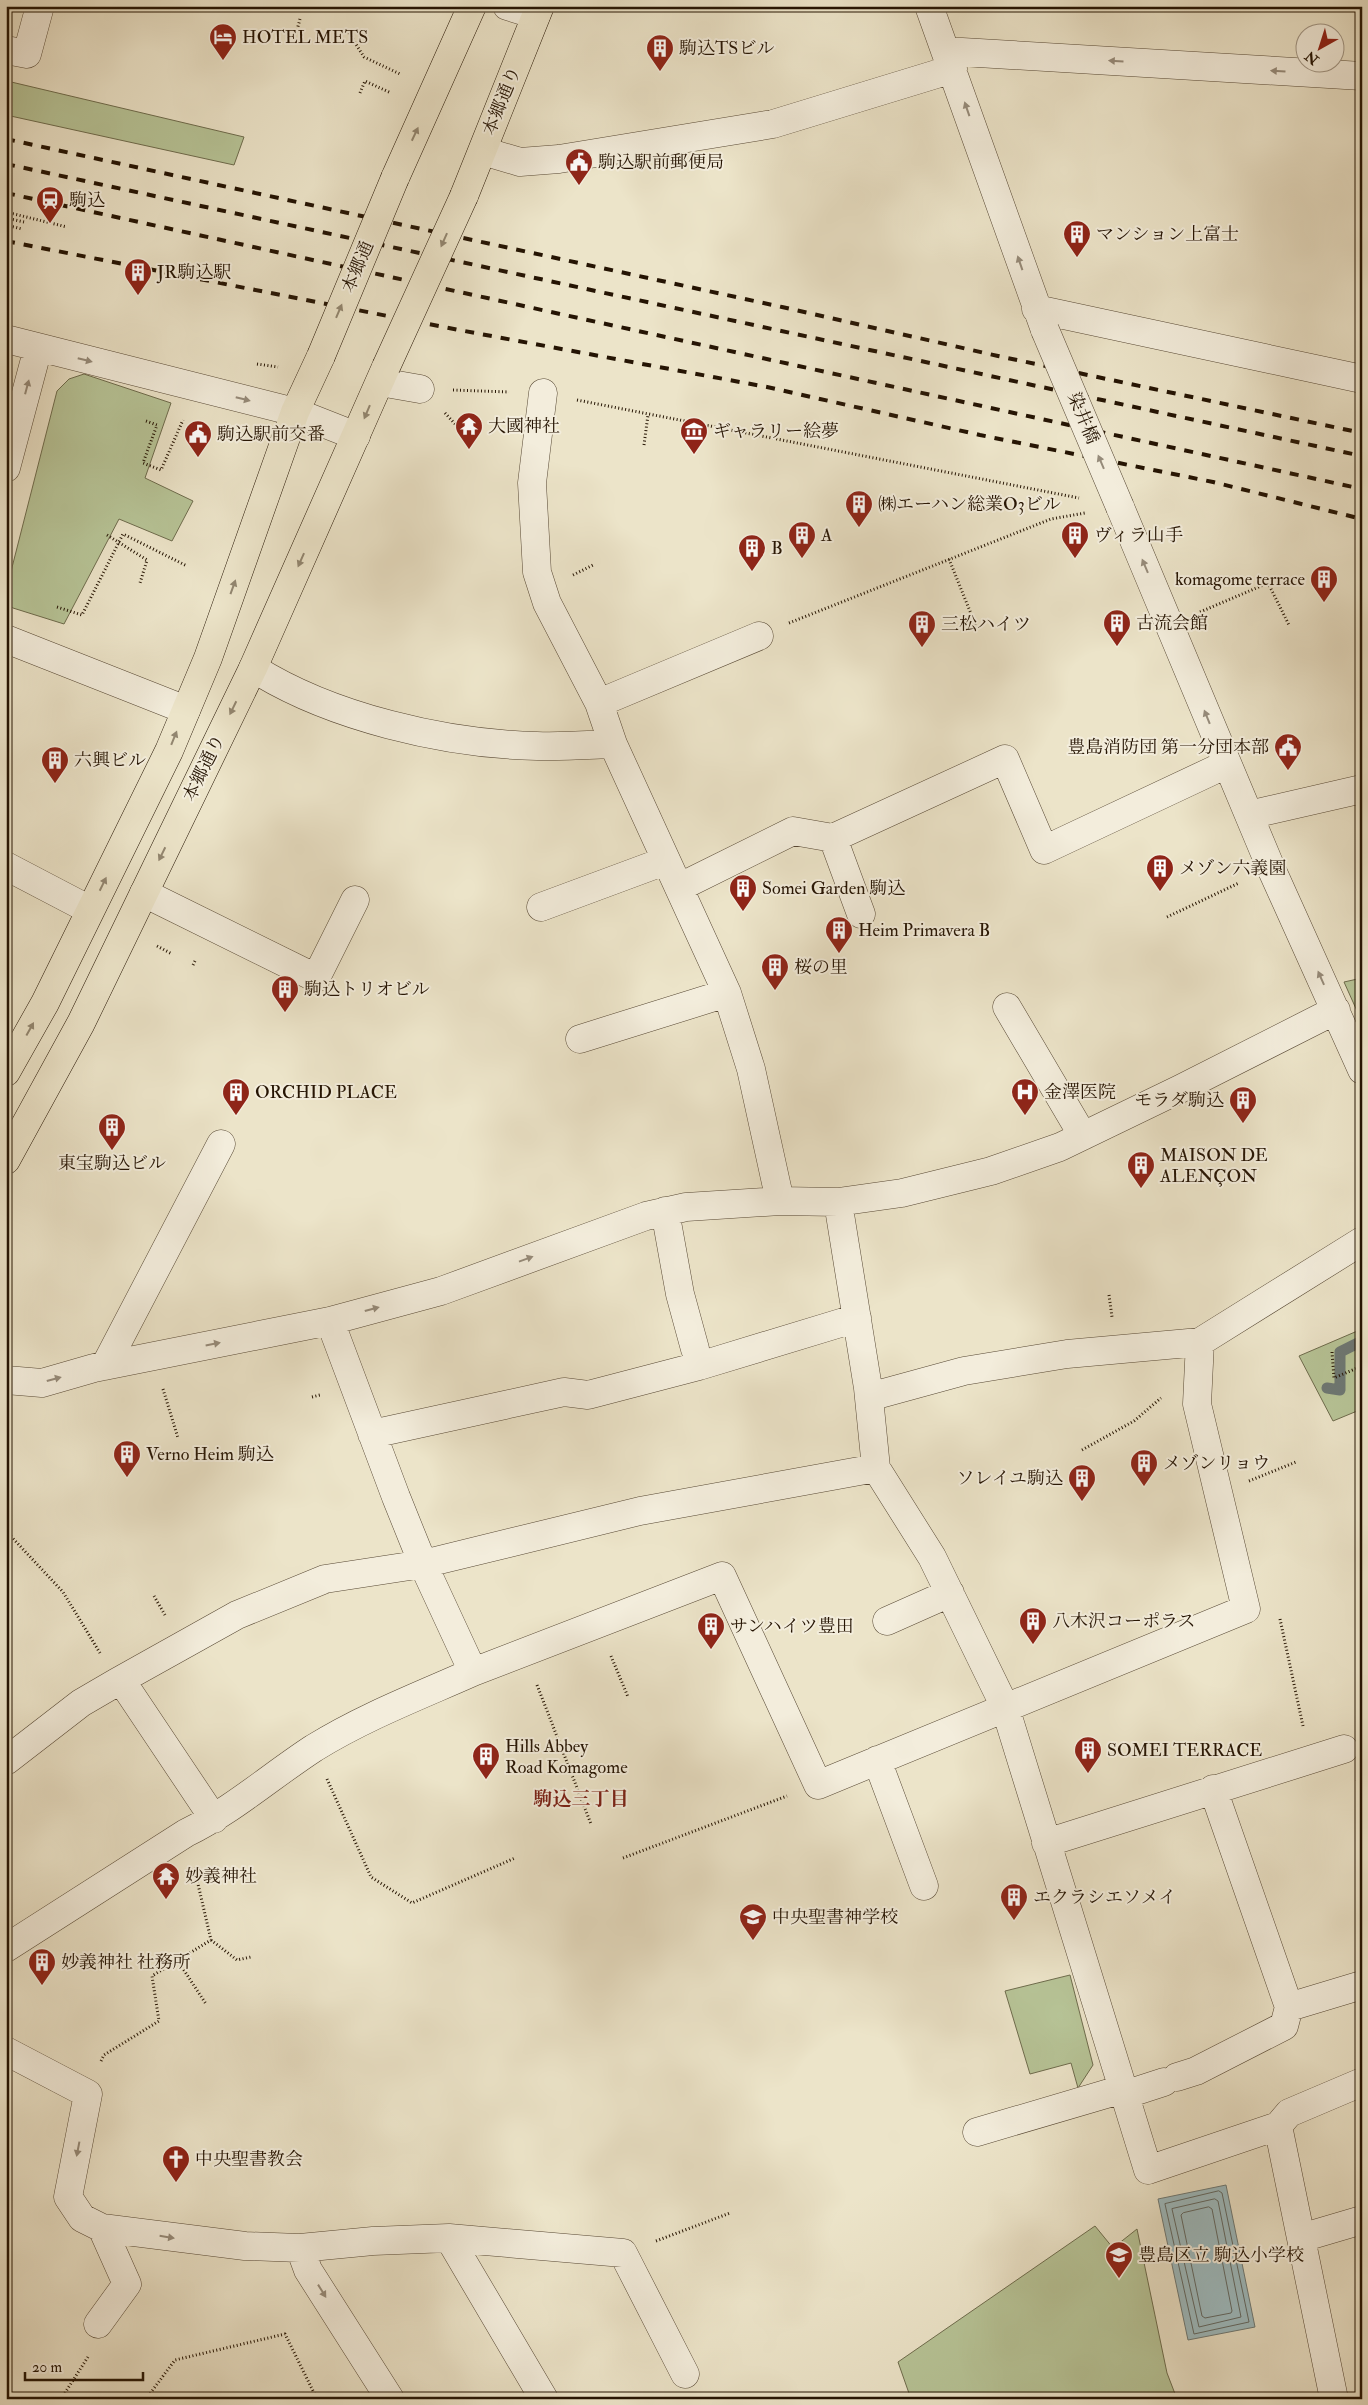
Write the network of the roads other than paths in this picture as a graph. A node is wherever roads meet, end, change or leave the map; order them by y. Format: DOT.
graph roads {
  1 [pos="40,6"];
  2 [pos="472,6"];
  3 [pos="507,6"];
  4 [pos="928,6"];
  5 [pos="538,11"];
  6 [pos="17,52"];
  7 [pos="949,60"];
  8 [pos="1362,76"];
  9 [pos="483,151"];
  10 [pos="1041,319"];
  11 [pos="6,339"];
  12 [pos="38,348"];
  13 [pos="383,375"];
  14 [pos="1362,379"];
  15 [pos="420,388"];
  16 [pos="543,393"];
  17 [pos="295,412"];
  18 [pos="356,436"];
  19 [pos="6,468"];
  20 [pos="759,636"];
  21 [pos="6,639"];
  22 [pos="253,668"];
  23 [pos="599,702"];
  24 [pos="186,710"];
  25 [pos="613,744"];
  26 [pos="1227,764"];
  27 [pos="1362,789"];
  28 [pos="1249,816"];
  29 [pos="833,838"];
  30 [pos="666,861"];
  31 [pos="6,866"];
  32 [pos="680,887"];
  33 [pos="144,893"];
  34 [pos="355,900"];
  35 [pos="541,906"];
  36 [pos="90,910"];
  37 [pos="861,914"];
  38 [pos="727,993"];
  39 [pos="1007,1007"];
  40 [pos="1336,1010"];
  41 [pos="580,1039"];
  42 [pos="1362,1070"];
  43 [pos="6,1072"];
  44 [pos="1083,1136"];
  45 [pos="221,1144"];
  46 [pos="6,1160"];
  47 [pos="780,1201"];
  48 [pos="838,1202"];
  49 [pos="665,1211"];
  50 [pos="1362,1241"];
  51 [pos="856,1318"];
  52 [pos="330,1321"];
  53 [pos="695,1349"];
  54 [pos="1199,1355"];
  55 [pos="105,1366"];
  56 [pos="6,1380"];
  57 [pos="869,1398"];
  58 [pos="372,1434"];
  59 [pos="876,1468"];
  60 [pos="423,1564"];
  61 [pos="950,1593"];
  62 [pos="887,1621"];
  63 [pos="473,1672"];
  64 [pos="119,1681"];
  65 [pos="1005,1707"];
  66 [pos="1344,1749"];
  67 [pos="877,1760"];
  68 [pos="6,1761"];
  69 [pos="1213,1789"];
  70 [pos="214,1819"];
  71 [pos="1046,1843"];
  72 [pos="924,1886"];
  73 [pos="6,1948"];
  74 [pos="1362,1985"];
  75 [pos="1289,2007"];
  76 [pos="6,2051"];
  77 [pos="1362,2082"];
  78 [pos="1123,2092"];
  79 [pos="1278,2126"];
  80 [pos="977,2132"];
  81 [pos="1362,2220"];
  82 [pos="102,2228"];
  83 [pos="449,2238"];
  84 [pos="1301,2238"];
  85 [pos="300,2248"];
  86 [pos="98,2324"];
  87 [pos="685,2374"];
  88 [pos="390,2399"];
  89 [pos="544,2399"];
  90 [pos="1334,2399"];
  1 -- 6 [label="street"];
  17 -- 2 [label="main road, 本郷通, one-way, bridge"];
  3 -- 5 [label="street"];
  4 -- 7 [label="street, 染井橋"];
  5 -- 9 [label="main road, 本郷通り"];
  8 -- 7 [label="street, one-way"];
  7 -- 9 [label="street"];
  10 -- 7 [label="street, 染井橋, one-way"];
  9 -- 13 [label="main road, 本郷通り, one-way, bridge"];
  10 -- 14 [label="street"];
  26 -- 10 [label="street, 染井橋, one-way, bridge"];
  11 -- 12 [label="street"];
  12 -- 17 [label="street, one-way"];
  19 -- 12 [label="street, one-way"];
  13 -- 15 [label="street"];
  13 -- 18 [label="main road, 本郷通り, one-way"];
  16 -- 23 [label="street"];
  17 -- 18 [label="street"];
  24 -- 17 [label="main road, one-way"];
  18 -- 22 [label="main road, 本郷通り, one-way"];
  20 -- 23 [label="street"];
  21 -- 24 [label="street"];
  22 -- 25 [label="street"];
  22 -- 33 [label="main road, 本郷通り, one-way"];
  23 -- 25 [label="street"];
  36 -- 24 [label="main road, one-way"];
  25 -- 30 [label="street"];
  26 -- 28 [label="street, 染井橋"];
  26 -- 29 [label="street"];
  27 -- 28 [label="street"];
  40 -- 28 [label="street, 染井橋, one-way"];
  29 -- 32 [label="street"];
  29 -- 37 [label="street"];
  30 -- 32 [label="street"];
  30 -- 35 [label="street"];
  31 -- 36 [label="street"];
  32 -- 38 [label="street"];
  33 -- 34 [label="street"];
  33 -- 46 [label="main road, 本郷通り"];
  43 -- 36 [label="main road, one-way"];
  38 -- 41 [label="street"];
  38 -- 47 [label="street"];
  39 -- 44 [label="street"];
  40 -- 42 [label="street, 染井橋"];
  40 -- 44 [label="street"];
  44 -- 48 [label="street"];
  45 -- 55 [label="street"];
  47 -- 48 [label="street"];
  47 -- 49 [label="street"];
  48 -- 51 [label="street"];
  52 -- 49 [label="street, one-way"];
  49 -- 53 [label="street"];
  50 -- 54 [label="street"];
  51 -- 57 [label="street"];
  51 -- 58 [label="street"];
  55 -- 52 [label="street, one-way"];
  52 -- 58 [label="street"];
  54 -- 57 [label="street"];
  54 -- 65 [label="street"];
  56 -- 55 [label="street, one-way"];
  57 -- 59 [label="street"];
  58 -- 60 [label="street"];
  59 -- 60 [label="street"];
  59 -- 61 [label="street"];
  60 -- 63 [label="street"];
  60 -- 64 [label="street"];
  61 -- 62 [label="street"];
  61 -- 65 [label="street"];
  63 -- 67 [label="street"];
  63 -- 70 [label="street"];
  64 -- 68 [label="street"];
  64 -- 70 [label="street"];
  65 -- 67 [label="street"];
  65 -- 71 [label="street"];
  66 -- 69 [label="street"];
  67 -- 72 [label="street"];
  69 -- 71 [label="street"];
  69 -- 75 [label="street"];
  70 -- 73 [label="street"];
  71 -- 78 [label="street"];
  74 -- 75 [label="street"];
  75 -- 78 [label="street"];
  76 -- 82 [label="street, one-way"];
  77 -- 79 [label="street"];
  78 -- 79 [label="street"];
  78 -- 80 [label="street"];
  79 -- 84 [label="street"];
  81 -- 84 [label="street"];
  82 -- 85 [label="street, one-way"];
  82 -- 86 [label="street"];
  83 -- 85 [label="street"];
  83 -- 87 [label="street"];
  83 -- 89 [label="street"];
  84 -- 90 [label="street"];
  85 -- 88 [label="street, one-way"];
}
